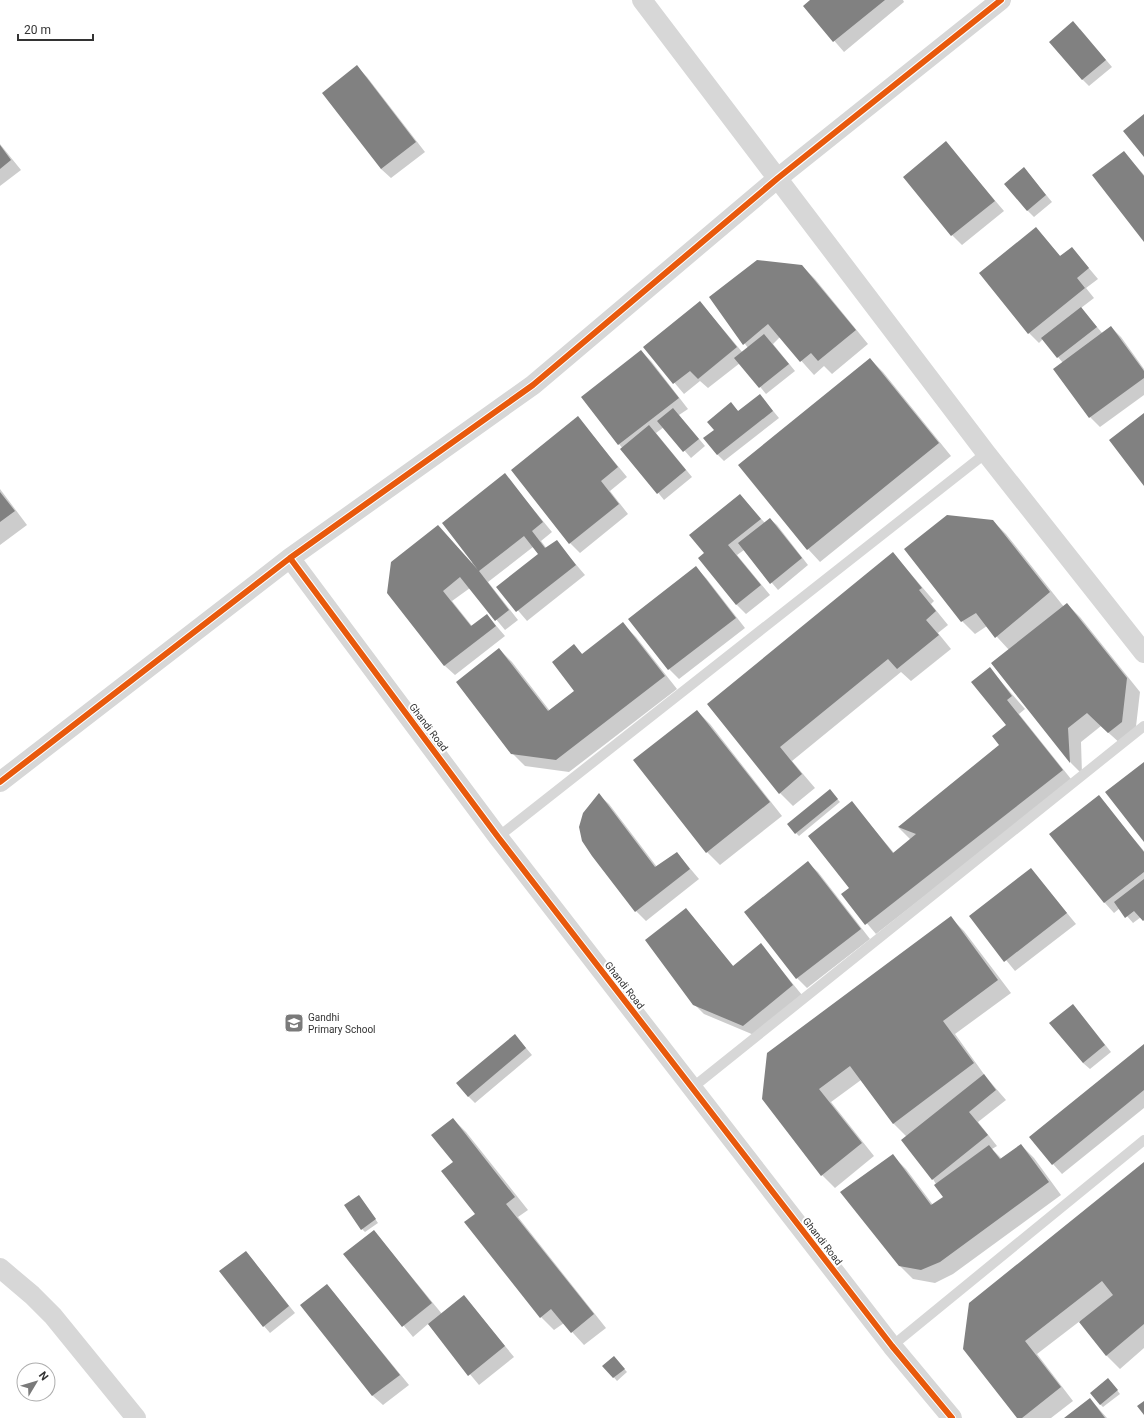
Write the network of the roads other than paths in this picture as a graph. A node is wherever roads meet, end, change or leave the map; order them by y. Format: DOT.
graph roads {
  1 [pos="642,0"];
  2 [pos="1001,0"];
  3 [pos="778,178"];
  4 [pos="986,453"];
  5 [pos="290,558"];
  6 [pos="1144,653"];
  7 [pos="1144,726"];
  8 [pos="0,782"];
  9 [pos="498,837"];
  10 [pos="692,1088"];
  11 [pos="1144,1140"];
  12 [pos="0,1268"];
  13 [pos="892,1346"];
  14 [pos="136,1418"];
  15 [pos="952,1418"];
  1 -- 3 [label="street"];
  2 -- 3 [label="street"];
  3 -- 4 [label="street"];
  3 -- 5 [label="street"];
  4 -- 6 [label="street"];
  4 -- 9 [label="lane"];
  5 -- 8 [label="street"];
  5 -- 9 [label="street, Ghandi Road"];
  7 -- 10 [label="lane"];
  9 -- 10 [label="street, Ghandi Road"];
  10 -- 13 [label="street, Ghandi Road"];
  11 -- 13 [label="lane"];
  12 -- 14 [label="street"];
  13 -- 15 [label="street, Ghandi Road"];
}
